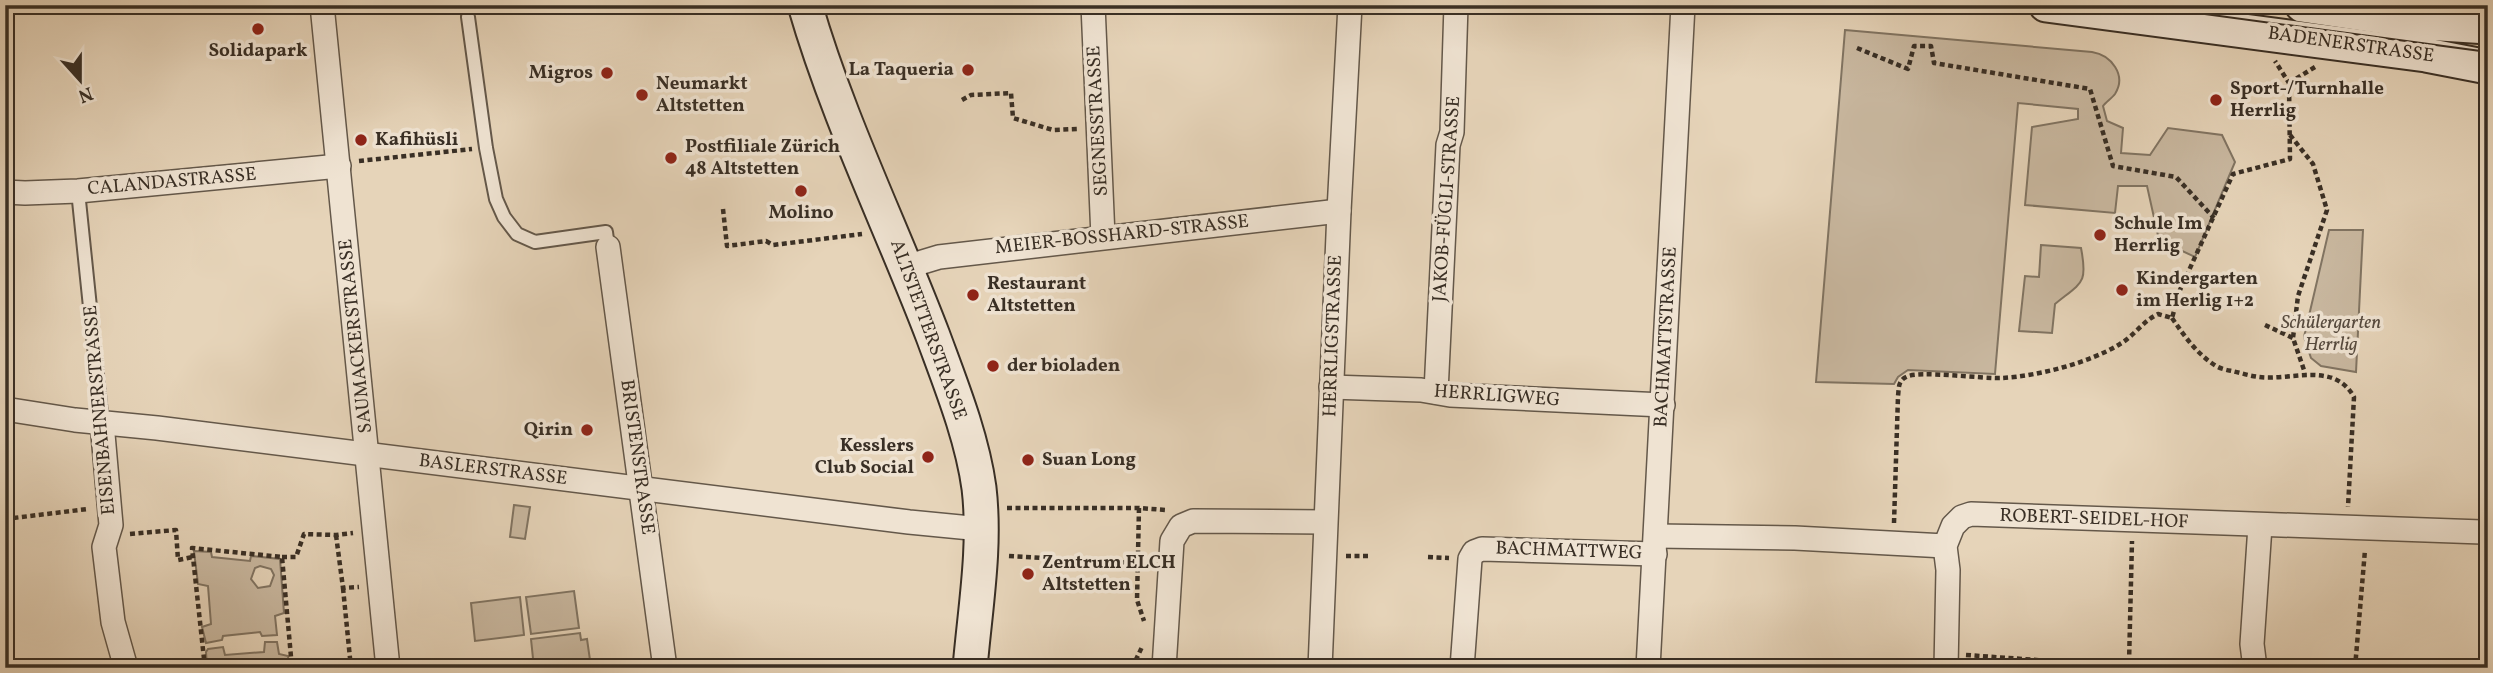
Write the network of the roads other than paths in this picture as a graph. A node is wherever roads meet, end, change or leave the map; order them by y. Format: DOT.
graph roads {
  1 [pos="322,5"];
  2 [pos="805,5"];
  3 [pos="1093,5"];
  4 [pos="1350,5"];
  5 [pos="1457,5"];
  6 [pos="1683,5"];
  7 [pos="2046,5"];
  8 [pos="2302,5"];
  9 [pos="468,17"];
  10 [pos="2488,27"];
  11 [pos="2488,67"];
  12 [pos="348,164"];
  13 [pos="78,191"];
  14 [pos="5,192"];
  15 [pos="1339,211"];
  16 [pos="1103,237"];
  17 [pos="608,247"];
  18 [pos="906,267"];
  19 [pos="1331,387"];
  20 [pos="1436,392"];
  21 [pos="1662,405"];
  22 [pos="5,409"];
  23 [pos="102,423"];
  24 [pos="368,454"];
  25 [pos="641,489"];
  26 [pos="1325,522"];
  27 [pos="2260,526"];
  28 [pos="981,529"];
  29 [pos="2488,536"];
  30 [pos="1656,545"];
  31 [pos="1945,546"];
  32 [pos="1952,660"];
  33 [pos="126,668"];
  34 [pos="388,668"];
  35 [pos="665,668"];
  36 [pos="970,668"];
  37 [pos="1164,668"];
  38 [pos="1320,668"];
  39 [pos="1462,668"];
  40 [pos="1648,668"];
  41 [pos="2255,668"];
  1 -- 12 [label="street, SAUMACKERSTRASSE"];
  2 -- 18 [label="street, ALTSTETTERSTRASSE"];
  3 -- 16 [label="street, SEGNESSTRASSE"];
  4 -- 15 [label="street, HERRLIGSTRASSE"];
  5 -- 20 [label="street, JAKOB-FÜGLI-STRASSE"];
  6 -- 21 [label="street, BACHMATTSTRASSE"];
  7 -- 11 [label="street, BADENERSTRASSE"];
  8 -- 10 [label="street, BADENERSTRASSE"];
  9 -- 17 [label="lane"];
  12 -- 13 [label="street, CALANDASTRASSE"];
  12 -- 24 [label="street, SAUMACKERSTRASSE"];
  13 -- 14 [label="street, CALANDASTRASSE"];
  13 -- 23 [label="lane, EISENBAHNERSTRASSE"];
  15 -- 16 [label="street, MEIER-BOSSHARD-STRASSE"];
  15 -- 19 [label="street, HERRLIGSTRASSE"];
  16 -- 18 [label="street, MEIER-BOSSHARD-STRASSE"];
  17 -- 25 [label="street, BRISTENSTRASSE"];
  18 -- 28 [label="street, ALTSTETTERSTRASSE"];
  19 -- 20 [label="street, HERRLIGWEG"];
  19 -- 26 [label="street, HERRLIGSTRASSE"];
  20 -- 21 [label="street, HERRLIGWEG"];
  21 -- 30 [label="street, BACHMATTSTRASSE"];
  22 -- 23 [label="street, BASLERSTRASSE"];
  23 -- 24 [label="street, BASLERSTRASSE"];
  23 -- 33 [label="street, EISENBAHNERSTRASSE"];
  24 -- 25 [label="street, BASLERSTRASSE"];
  24 -- 34 [label="street, SAUMACKERSTRASSE"];
  25 -- 28 [label="street, BASLERSTRASSE"];
  25 -- 35 [label="street, BRISTENSTRASSE"];
  26 -- 37 [label="street"];
  26 -- 38 [label="street, HERRLIGSTRASSE"];
  27 -- 29 [label="street, ROBERT-SEIDEL-HOF"];
  27 -- 31 [label="street, ROBERT-SEIDEL-HOF"];
  27 -- 41 [label="street"];
  28 -- 36 [label="street, ALTSTETTERSTRASSE"];
  30 -- 31 [label="street"];
  30 -- 39 [label="street, BACHMATTWEG"];
  30 -- 40 [label="street, BACHMATTSTRASSE"];
  31 -- 32 [label="street"];
}
